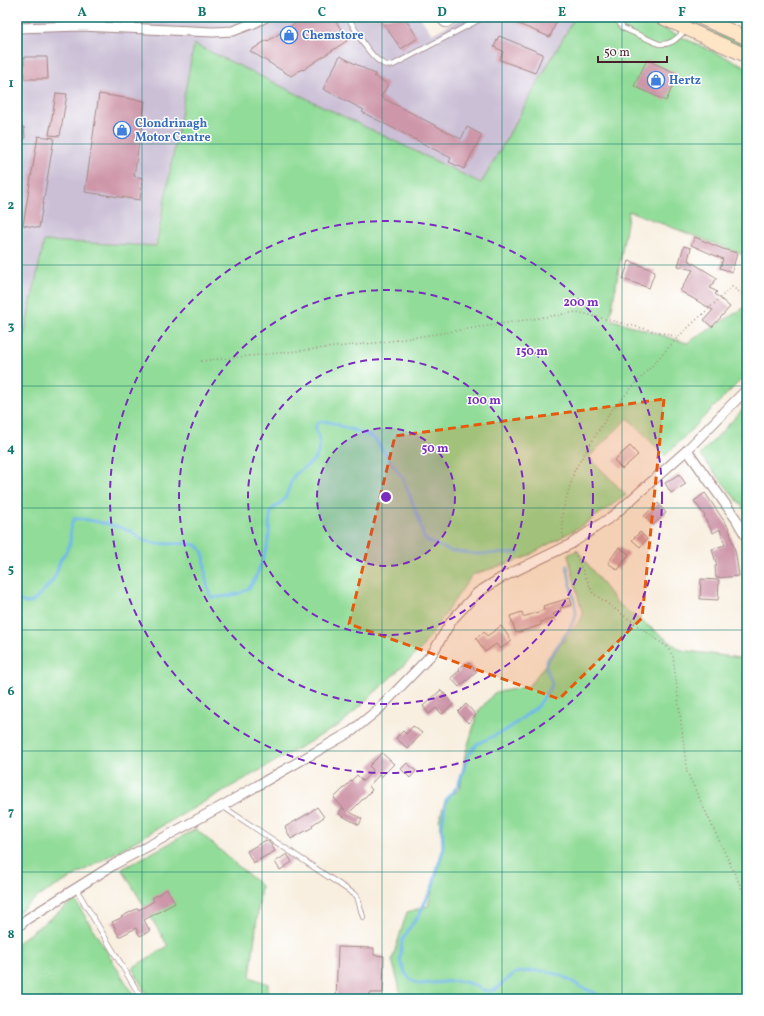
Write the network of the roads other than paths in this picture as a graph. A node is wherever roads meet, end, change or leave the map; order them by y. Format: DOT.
graph roads {
  1 [pos="266,17"];
  2 [pos="348,17"];
  3 [pos="438,17"];
  4 [pos="460,17"];
  5 [pos="484,17"];
  6 [pos="618,17"];
  7 [pos="661,17"];
  8 [pos="698,17"];
  9 [pos="17,28"];
  10 [pos="687,29"];
  11 [pos="747,38"];
  12 [pos="747,56"];
  13 [pos="747,389"];
  14 [pos="687,450"];
  15 [pos="747,538"];
  16 [pos="222,806"];
  17 [pos="76,889"];
  18 [pos="363,917"];
  19 [pos="17,928"];
  20 [pos="142,999"];
  1 -- 9 [label="street"];
  2 -- 5 [label="lane"];
  3 -- 4 [label="lane"];
  6 -- 10 [label="lane"];
  7 -- 10 [label="main road"];
  8 -- 11 [label="main road"];
  10 -- 12 [label="main road"];
  13 -- 14 [label="street"];
  14 -- 15 [label="street"];
  14 -- 16 [label="street"];
  16 -- 17 [label="street"];
  16 -- 18 [label="lane"];
  17 -- 19 [label="street"];
  17 -- 20 [label="lane"];
}
